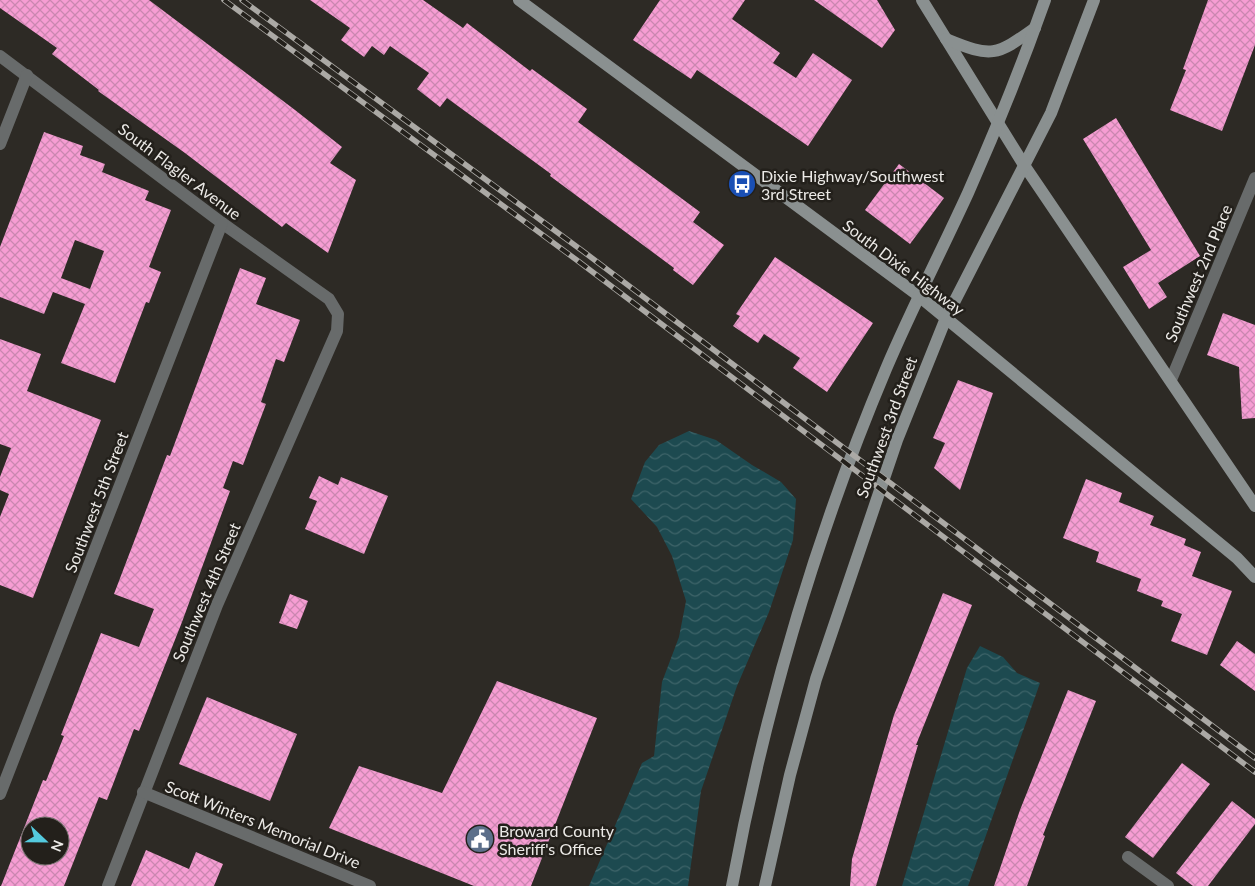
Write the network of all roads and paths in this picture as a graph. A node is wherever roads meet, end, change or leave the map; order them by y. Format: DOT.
graph roads {
  1 [pos="519,0"];
  2 [pos="922,0"];
  3 [pos="1045,0"];
  4 [pos="1094,0"];
  5 [pos="1035,28"];
  6 [pos="946,39"];
  7 [pos="0,56"];
  8 [pos="27,75"];
  9 [pos="998,123"];
  10 [pos="0,144"];
  11 [pos="1024,165"];
  12 [pos="1255,178"];
  13 [pos="222,223"];
  14 [pos="919,296"];
  15 [pos="338,314"];
  16 [pos="946,318"];
  17 [pos="1171,380"];
  18 [pos="1255,506"];
  19 [pos="1255,577"];
  20 [pos="143,792"];
  21 [pos="0,794"];
  22 [pos="1128,857"];
  23 [pos="108,886"];
  24 [pos="370,886"];
  25 [pos="732,886"];
  26 [pos="765,886"];
  27 [pos="1168,886"];
  1 -- 14 [label="street, South Dixie Highway"];
  2 -- 6 [label="street"];
  3 -- 5 [label="street, Southwest 3rd Street"];
  4 -- 11 [label="street, Southwest 3rd Street"];
  5 -- 6 [label="street"];
  5 -- 9 [label="street, Southwest 3rd Street"];
  6 -- 9 [label="street"];
  7 -- 8 [label="street, South Flagler Avenue"];
  8 -- 10 [label="street"];
  8 -- 13 [label="street, South Flagler Avenue"];
  9 -- 11 [label="street"];
  9 -- 14 [label="street, Southwest 3rd Street"];
  11 -- 16 [label="street, Southwest 3rd Street"];
  11 -- 17 [label="street"];
  12 -- 17 [label="street, Southwest 2nd Place"];
  13 -- 15 [label="street, South Flagler Avenue"];
  13 -- 21 [label="street, Southwest 5th Street"];
  14 -- 16 [label="street, South Dixie Highway"];
  14 -- 25 [label="street, Southwest 3rd Street"];
  15 -- 20 [label="street, Southwest 4th Street"];
  16 -- 19 [label="street, South Dixie Highway"];
  16 -- 26 [label="street, Southwest 3rd Street"];
  17 -- 18 [label="street"];
  20 -- 23 [label="street, Southwest 4th Street"];
  20 -- 24 [label="street, Scott Winters Memorial Drive"];
  22 -- 27 [label="street"];
}
